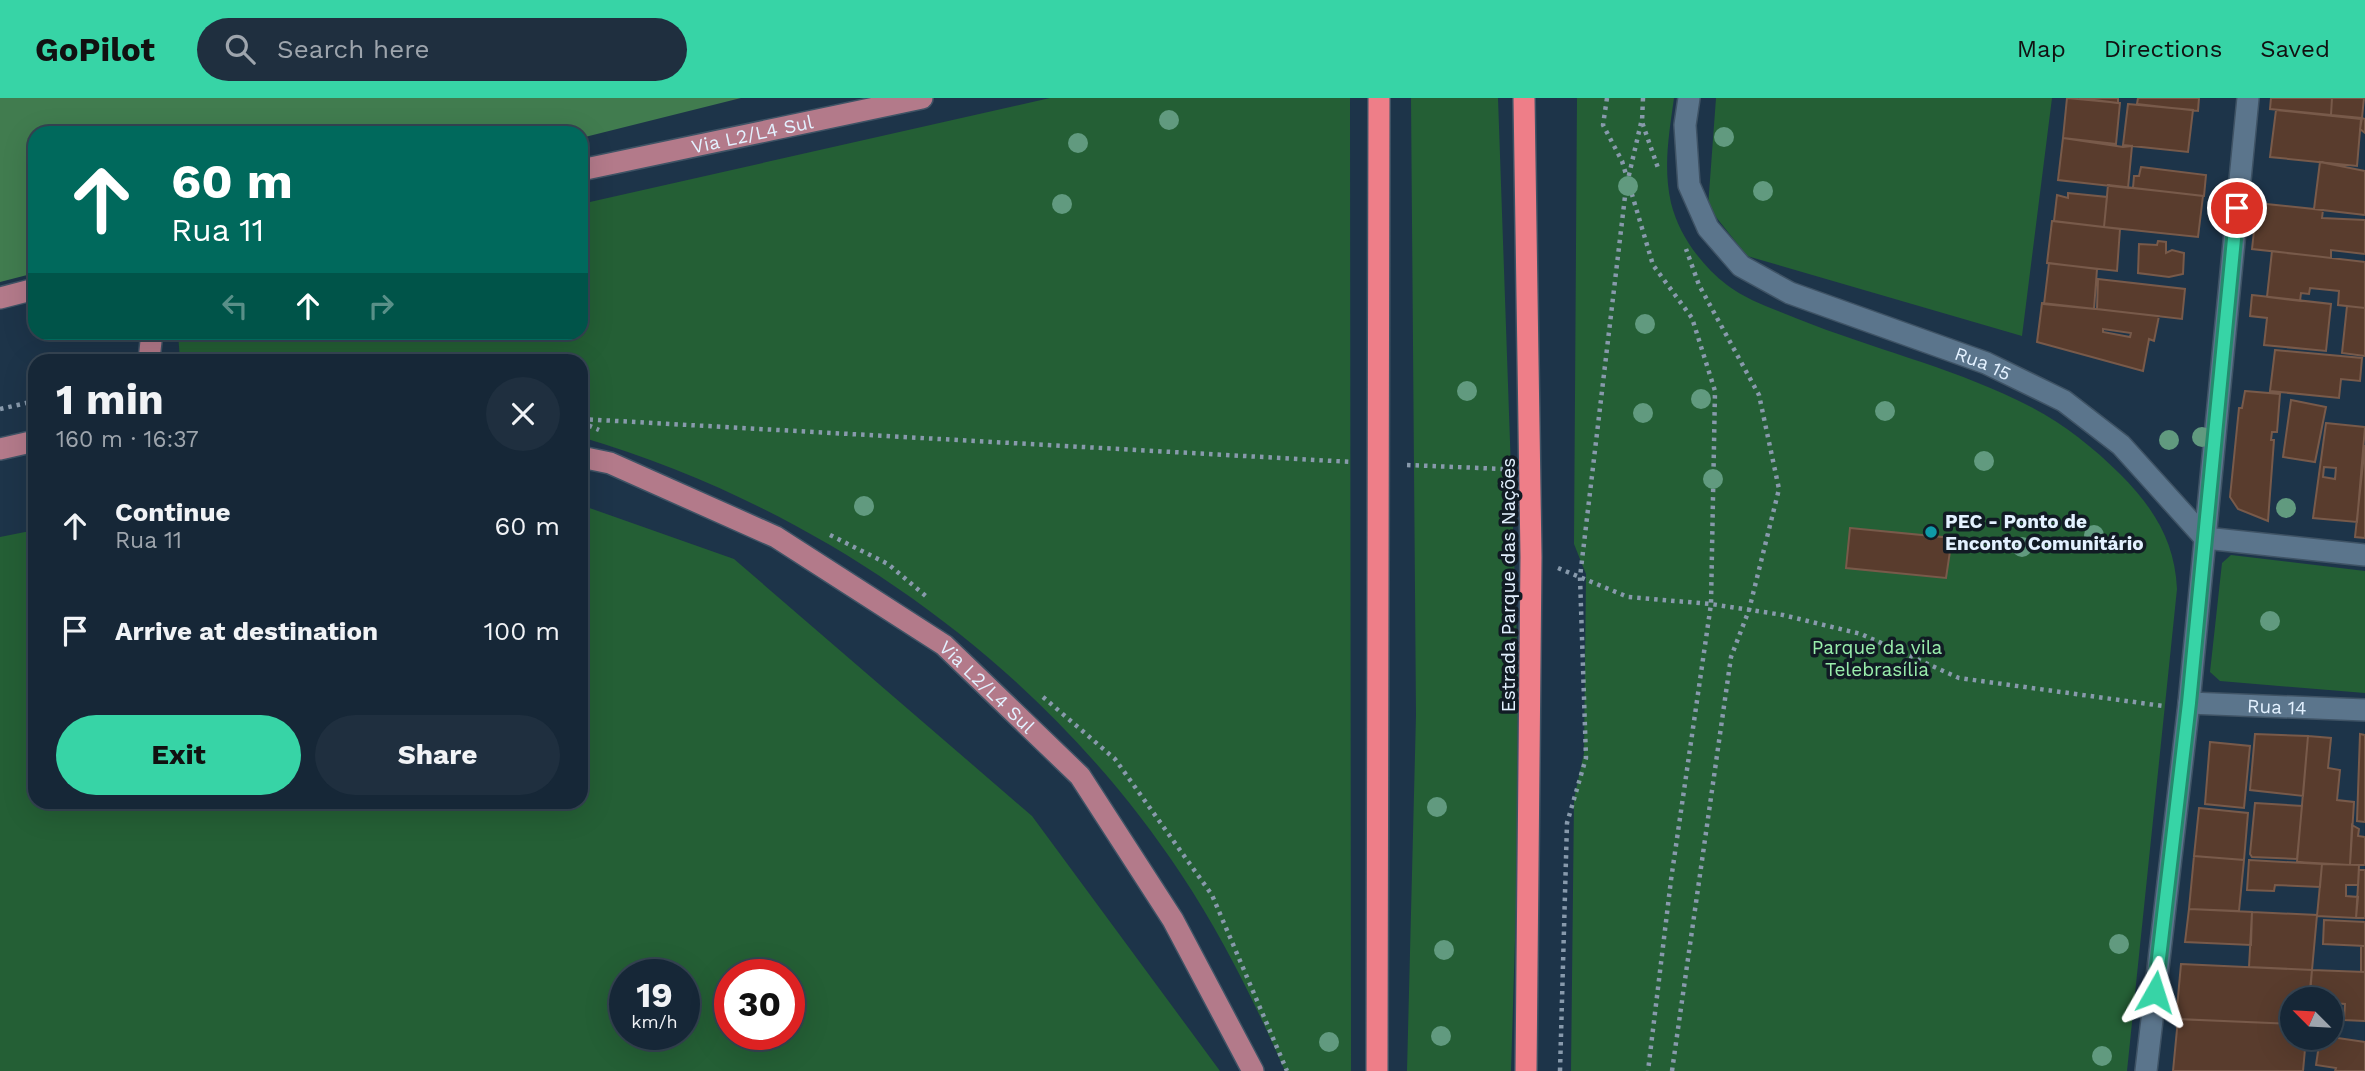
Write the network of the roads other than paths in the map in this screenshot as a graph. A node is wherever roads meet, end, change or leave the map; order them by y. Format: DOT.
graph roads {
  1 [pos="922,98"];
  2 [pos="1379,98"];
  3 [pos="1524,98"];
  4 [pos="1689,98"];
  5 [pos="2248,98"];
  6 [pos="588,169"];
  7 [pos="28,291"];
  8 [pos="0,298"];
  9 [pos="28,443"];
  10 [pos="0,449"];
  11 [pos="588,458"];
  12 [pos="2205,538"];
  13 [pos="2365,555"];
  14 [pos="2189,703"];
  15 [pos="2365,710"];
  16 [pos="1253,1071"];
  17 [pos="1377,1071"];
  18 [pos="1527,1071"];
  19 [pos="2146,1071"];
  1 -- 6 [label="main road, Via L2/L4 Sul"];
  2 -- 17 [label="highway"];
  3 -- 18 [label="highway, Estrada Parque das Nações"];
  4 -- 12 [label="street, Rua 15"];
  5 -- 12 [label="street"];
  7 -- 8 [label="main road"];
  9 -- 10 [label="main road"];
  11 -- 16 [label="main road, Via L2/L4 Sul"];
  12 -- 13 [label="street"];
  12 -- 14 [label="street"];
  14 -- 15 [label="street, Rua 14"];
  14 -- 19 [label="street"];
}
